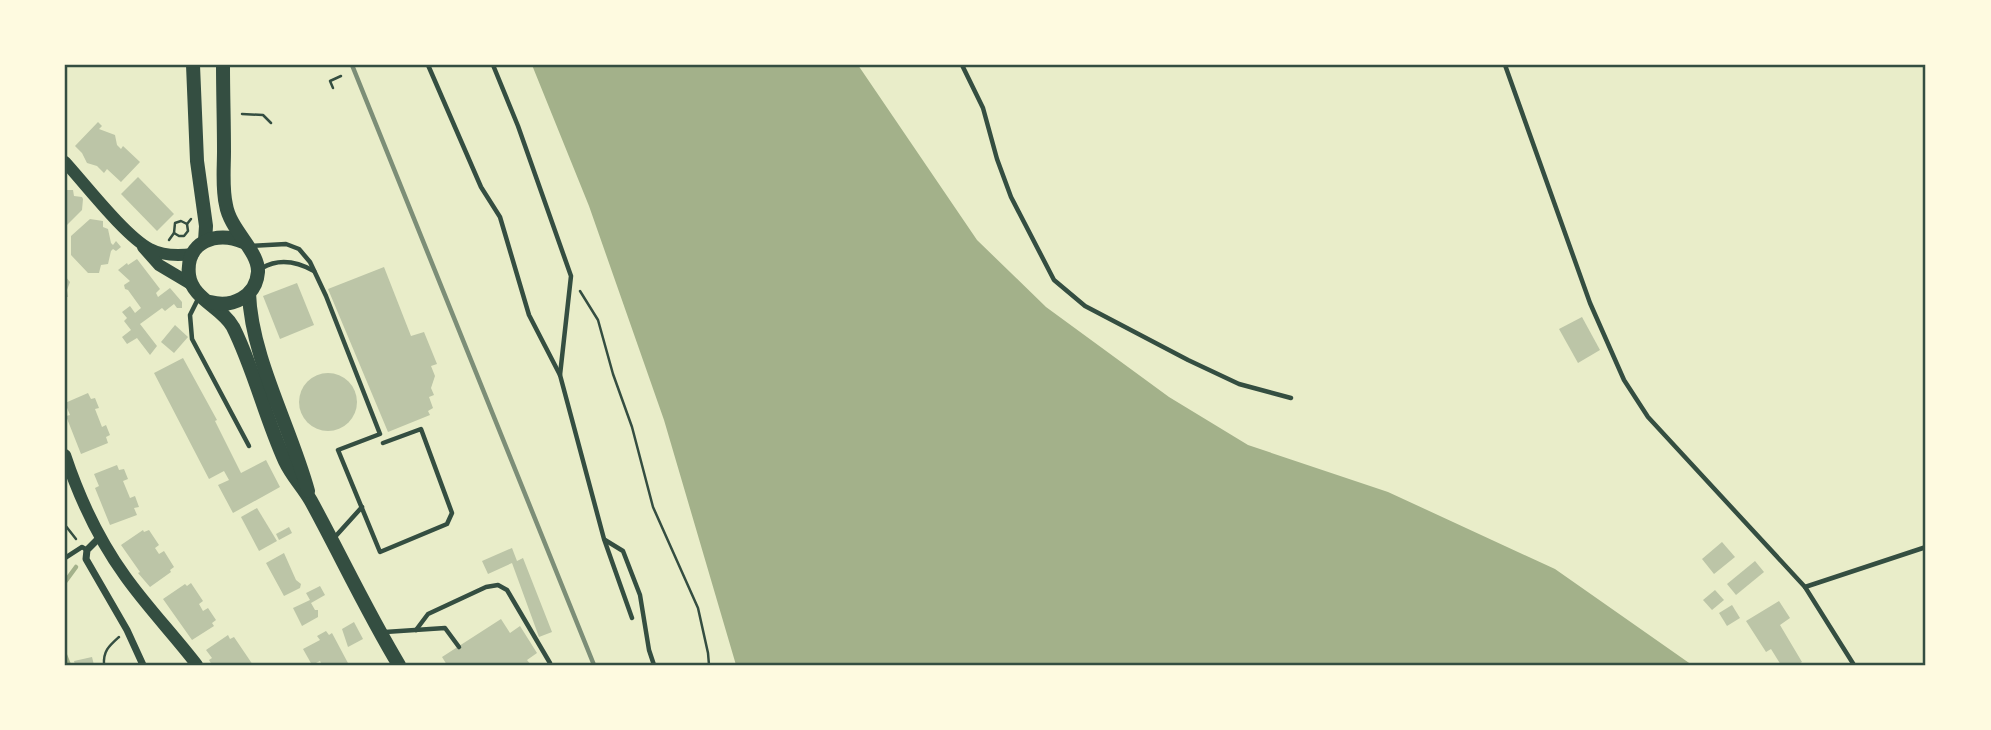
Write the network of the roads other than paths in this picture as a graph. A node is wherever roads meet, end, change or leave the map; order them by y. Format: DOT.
graph roads {
  1 [pos="193,65"];
  2 [pos="223,65"];
  3 [pos="428,65"];
  4 [pos="493,65"];
  5 [pos="962,65"];
  6 [pos="1505,65"];
  7 [pos="65,162"];
  8 [pos="205,241"];
  9 [pos="141,244"];
  10 [pos="245,244"];
  11 [pos="193,254"];
  12 [pos="314,271"];
  13 [pos="257,272"];
  14 [pos="200,293"];
  15 [pos="249,293"];
  16 [pos="560,375"];
  17 [pos="1291,398"];
  18 [pos="383,443"];
  19 [pos="248,446"];
  20 [pos="65,455"];
  21 [pos="310,499"];
  22 [pos="362,507"];
  23 [pos="100,536"];
  24 [pos="604,539"];
  25 [pos="330,541"];
  26 [pos="1926,547"];
  27 [pos="84,548"];
  28 [pos="65,558"];
  29 [pos="1805,587"];
  30 [pos="632,618"];
  31 [pos="416,630"];
  32 [pos="379,632"];
  33 [pos="459,647"];
  34 [pos="143,665"];
  35 [pos="197,665"];
  36 [pos="399,665"];
  37 [pos="550,665"];
  38 [pos="654,665"];
  39 [pos="1854,665"];
  1 -- 8 [label="main road"];
  2 -- 10 [label="main road"];
  3 -- 16 [label="lane"];
  4 -- 16 [label="lane"];
  5 -- 17 [label="lane"];
  6 -- 29 [label="lane"];
  7 -- 9 [label="street"];
  8 -- 10 [label="main road"];
  8 -- 11 [label="main road"];
  9 -- 11 [label="street"];
  9 -- 14 [label="street"];
  10 -- 12 [label="lane"];
  10 -- 13 [label="main road"];
  11 -- 14 [label="main road"];
  12 -- 13 [label="lane"];
  12 -- 22 [label="lane"];
  13 -- 15 [label="main road"];
  14 -- 15 [label="main road"];
  14 -- 19 [label="lane"];
  14 -- 21 [label="main road"];
  15 -- 21 [label="main road"];
  16 -- 24 [label="lane"];
  18 -- 22 [label="lane"];
  20 -- 23 [label="street"];
  21 -- 25 [label="main road"];
  22 -- 25 [label="lane"];
  23 -- 27 [label="street"];
  23 -- 35 [label="street"];
  24 -- 30 [label="lane"];
  24 -- 38 [label="lane"];
  25 -- 32 [label="main road"];
  26 -- 29 [label="lane"];
  27 -- 28 [label="lane"];
  27 -- 34 [label="street"];
  29 -- 39 [label="lane"];
  31 -- 32 [label="lane"];
  31 -- 33 [label="lane"];
  31 -- 37 [label="lane"];
  32 -- 36 [label="main road"];
}
